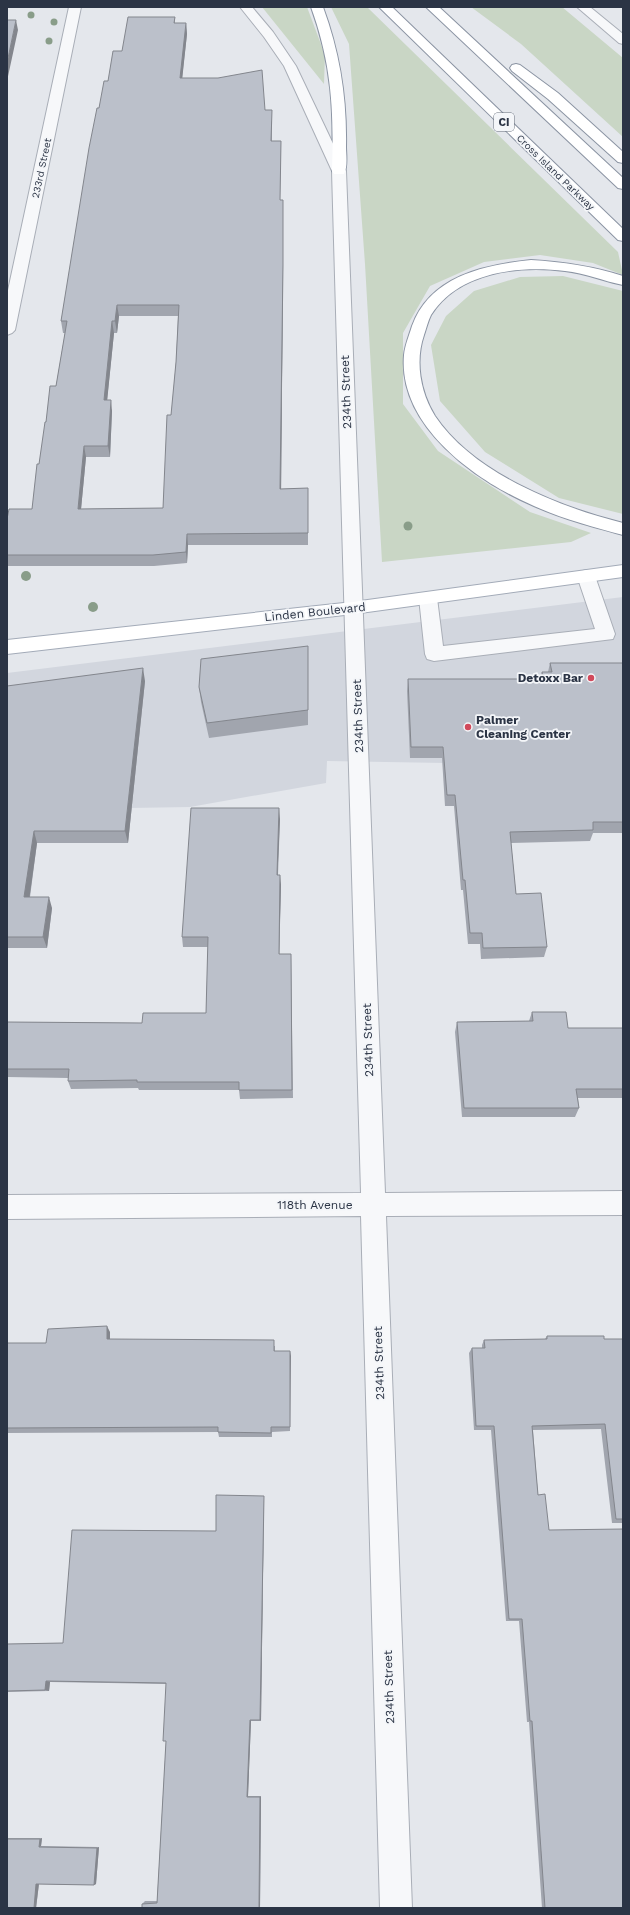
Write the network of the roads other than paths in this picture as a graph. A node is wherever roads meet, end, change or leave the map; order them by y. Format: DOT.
graph roads {
  1 [pos="75,7"];
  2 [pos="246,7"];
  3 [pos="317,7"];
  4 [pos="385,7"];
  5 [pos="583,7"];
  6 [pos="433,8"];
  7 [pos="623,40"];
  8 [pos="623,159"];
  9 [pos="339,171"];
  10 [pos="623,185"];
  11 [pos="623,237"];
  12 [pos="623,282"];
  13 [pos="7,330"];
  14 [pos="623,528"];
  15 [pos="623,571"];
  16 [pos="586,576"];
  17 [pos="428,598"];
  18 [pos="353,608"];
  19 [pos="7,647"];
  20 [pos="623,1203"];
  21 [pos="374,1205"];
  22 [pos="7,1207"];
  23 [pos="396,1908"];
  1 -- 13 [label="street, 233rd Street"];
  2 -- 9 [label="street"];
  3 -- 9 [label="main road"];
  4 -- 11 [label="main road, Cross Island Parkway / CI"];
  5 -- 7 [label="street"];
  6 -- 8 [label="main road"];
  6 -- 10 [label="main road"];
  9 -- 18 [label="street, 234th Street"];
  12 -- 14 [label="main road"];
  15 -- 16 [label="main road, Linden Boulevard"];
  16 -- 17 [label="main road, Linden Boulevard"];
  16 -- 17 [label="street"];
  17 -- 18 [label="main road, Linden Boulevard"];
  18 -- 19 [label="main road, Linden Boulevard"];
  18 -- 21 [label="street, 234th Street"];
  20 -- 21 [label="street, 118th Avenue"];
  21 -- 22 [label="street, 118th Avenue"];
  21 -- 23 [label="street, 234th Street"];
}
